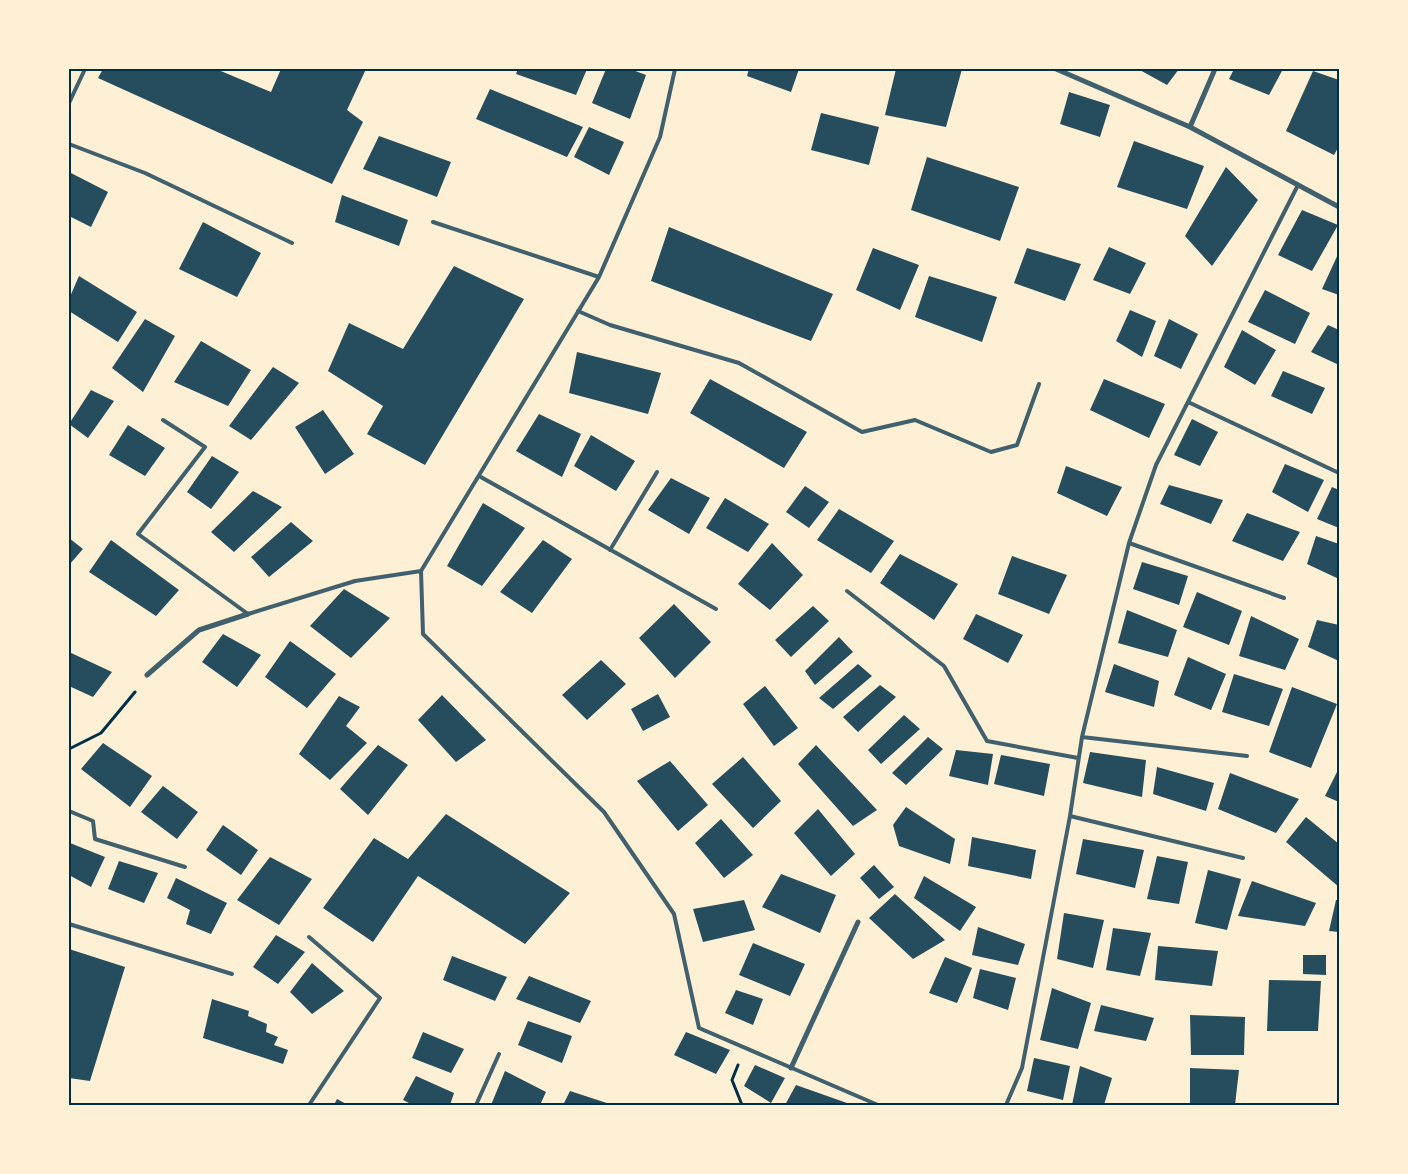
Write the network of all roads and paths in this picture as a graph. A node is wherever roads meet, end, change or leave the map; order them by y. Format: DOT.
graph roads {
  1 [pos="85,69"];
  2 [pos="674,69"];
  3 [pos="1056,69"];
  4 [pos="1215,69"];
  5 [pos="69,103"];
  6 [pos="1190,127"];
  7 [pos="69,144"];
  8 [pos="1298,185"];
  9 [pos="1339,207"];
  10 [pos="433,222"];
  11 [pos="292,243"];
  12 [pos="600,277"];
  13 [pos="578,311"];
  14 [pos="1039,384"];
  15 [pos="1188,402"];
  16 [pos="163,420"];
  17 [pos="657,472"];
  18 [pos="1339,473"];
  19 [pos="479,476"];
  20 [pos="1128,543"];
  21 [pos="610,550"];
  22 [pos="421,571"];
  23 [pos="847,591"];
  24 [pos="1284,598"];
  25 [pos="716,609"];
  26 [pos="248,614"];
  27 [pos="147,676"];
  28 [pos="1082,737"];
  29 [pos="69,749"];
  30 [pos="1247,756"];
  31 [pos="1078,758"];
  32 [pos="69,811"];
  33 [pos="1070,816"];
  34 [pos="1243,858"];
  35 [pos="185,867"];
  36 [pos="858,922"];
  37 [pos="69,924"];
  38 [pos="309,936"];
  39 [pos="232,974"];
  40 [pos="744,1048"];
  41 [pos="500,1054"];
  42 [pos="790,1068"];
  43 [pos="309,1105"];
  44 [pos="476,1105"];
  45 [pos="742,1105"];
  46 [pos="878,1105"];
  47 [pos="1006,1105"];
  1 -- 5 [label="lane"];
  2 -- 12 [label="lane"];
  3 -- 6 [label="street"];
  4 -- 6 [label="street"];
  6 -- 8 [label="street"];
  7 -- 11 [label="lane"];
  8 -- 9 [label="street"];
  8 -- 15 [label="lane"];
  10 -- 12 [label="lane"];
  12 -- 13 [label="lane"];
  13 -- 14 [label="lane"];
  13 -- 19 [label="lane"];
  15 -- 18 [label="lane"];
  15 -- 20 [label="lane"];
  16 -- 26 [label="lane"];
  17 -- 21 [label="lane"];
  19 -- 21 [label="lane"];
  19 -- 22 [label="lane"];
  20 -- 24 [label="lane"];
  20 -- 28 [label="lane"];
  21 -- 25 [label="lane"];
  22 -- 26 [label="lane"];
  22 -- 40 [label="lane"];
  23 -- 31 [label="lane"];
  26 -- 27 [label="street"];
  27 -- 29 [label="path"];
  28 -- 30 [label="lane"];
  28 -- 31 [label="lane"];
  31 -- 33 [label="lane"];
  32 -- 35 [label="lane"];
  33 -- 34 [label="lane"];
  33 -- 47 [label="lane"];
  36 -- 42 [label="street"];
  37 -- 39 [label="lane"];
  38 -- 43 [label="lane"];
  40 -- 42 [label="lane"];
  40 -- 45 [label="path"];
  41 -- 44 [label="lane"];
  42 -- 46 [label="lane"];
}
